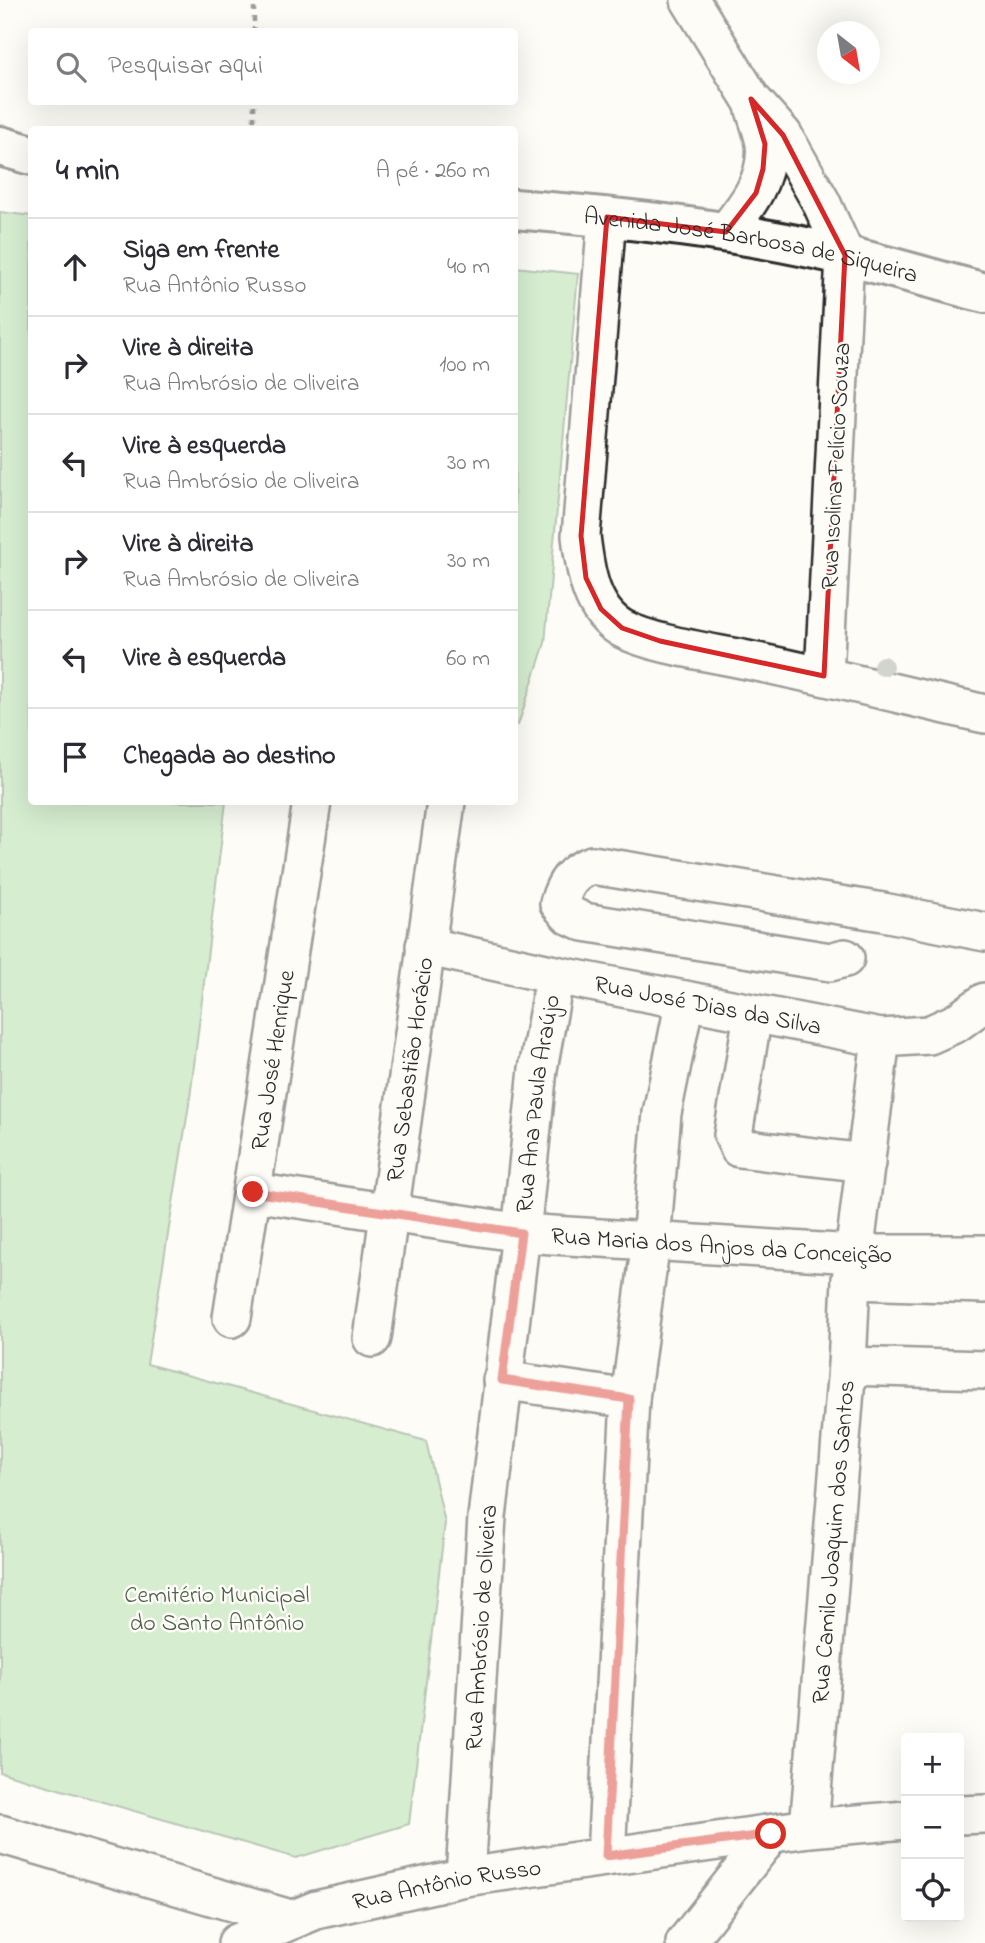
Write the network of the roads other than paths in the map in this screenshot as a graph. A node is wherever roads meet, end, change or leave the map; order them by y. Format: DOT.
graph roads {
  1 [pos="690,0"];
  2 [pos="751,99"];
  3 [pos="0,146"];
  4 [pos="28,154"];
  5 [pos="518,209"];
  6 [pos="607,217"];
  7 [pos="726,232"];
  8 [pos="845,255"];
  9 [pos="985,293"];
  10 [pos="824,676"];
  11 [pos="985,714"];
  12 [pos="312,805"];
  13 [pos="446,805"];
  14 [pos="985,932"];
  15 [pos="425,946"];
  16 [pos="845,958"];
  17 [pos="555,975"];
  18 [pos="685,1000"];
  19 [pos="985,1002"];
  20 [pos="753,1014"];
  21 [pos="881,1038"];
  22 [pos="866,1163"];
  23 [pos="253,1192"];
  24 [pos="390,1214"];
  25 [pos="521,1233"];
  26 [pos="651,1241"];
  27 [pos="985,1254"];
  28 [pos="853,1267"];
  29 [pos="985,1284"];
  30 [pos="232,1318"];
  31 [pos="372,1338"];
  32 [pos="847,1366"];
  33 [pos="985,1370"];
  34 [pos="502,1380"];
  35 [pos="629,1399"];
  36 [pos="985,1814"];
  37 [pos="964,1815"];
  38 [pos="901,1820"];
  39 [pos="809,1828"];
  40 [pos="771,1834"];
  41 [pos="0,1835"];
  42 [pos="606,1856"];
  43 [pos="465,1877"];
  44 [pos="300,1931"];
  45 [pos="237,1943"];
  46 [pos="685,1943"];
  1 -- 2 [label="street"];
  2 -- 7 [label="street"];
  2 -- 8 [label="street"];
  3 -- 4 [label="main road"];
  5 -- 6 [label="main road, Avenida José Barbosa de Siqueira"];
  6 -- 7 [label="main road, Avenida José Barbosa de Siqueira"];
  6 -- 10 [label="street"];
  7 -- 8 [label="main road, Avenida José Barbosa de Siqueira"];
  8 -- 9 [label="main road, Avenida José Barbosa de Siqueira"];
  8 -- 10 [label="street, Rua Isolina Felício Souza"];
  10 -- 11 [label="street"];
  12 -- 23 [label="street, Rua José Henrique"];
  13 -- 15 [label="street, Rua Sebastião Horácio"];
  14 -- 16 [label="street"];
  15 -- 17 [label="street, Rua José Dias da Silva"];
  15 -- 24 [label="street, Rua Sebastião Horácio"];
  17 -- 18 [label="street, Rua José Dias da Silva"];
  17 -- 25 [label="street, Rua Ana Paula Araújo"];
  18 -- 20 [label="street, Rua José Dias da Silva"];
  18 -- 26 [label="street"];
  19 -- 21 [label="street, Rua José Dias da Silva"];
  20 -- 21 [label="street, Rua José Dias da Silva"];
  20 -- 22 [label="street"];
  21 -- 22 [label="street, Rua Camilo Joaquim dos Santos"];
  22 -- 28 [label="street, Rua Camilo Joaquim dos Santos"];
  23 -- 24 [label="street, Rua Maria dos Anjos da Conceição"];
  23 -- 30 [label="street, Rua José Henrique"];
  24 -- 25 [label="street, Rua Maria dos Anjos da Conceição"];
  24 -- 31 [label="street, Rua Sebastião Horácio"];
  25 -- 26 [label="street, Rua Maria dos Anjos da Conceição"];
  25 -- 34 [label="street, Rua Ambrósio de Oliveira"];
  26 -- 28 [label="street, Rua Maria dos Anjos da Conceição"];
  26 -- 35 [label="street"];
  27 -- 28 [label="street, Rua Maria dos Anjos da Conceição"];
  28 -- 29 [label="street"];
  28 -- 32 [label="street, Rua Camilo Joaquim dos Santos"];
  32 -- 33 [label="street"];
  32 -- 39 [label="street, Rua Camilo Joaquim dos Santos"];
  34 -- 35 [label="street"];
  34 -- 43 [label="street, Rua Ambrósio de Oliveira"];
  35 -- 42 [label="street"];
  36 -- 37 [label="street"];
  38 -- 39 [label="street, Rua Antônio Russo"];
  39 -- 40 [label="street, Rua Antônio Russo"];
  40 -- 42 [label="street, Rua Antônio Russo"];
  40 -- 46 [label="street"];
  41 -- 44 [label="street"];
  42 -- 43 [label="street, Rua Antônio Russo"];
  43 -- 44 [label="street, Rua Antônio Russo"];
  44 -- 45 [label="street, Rua Antônio Russo"];
}
